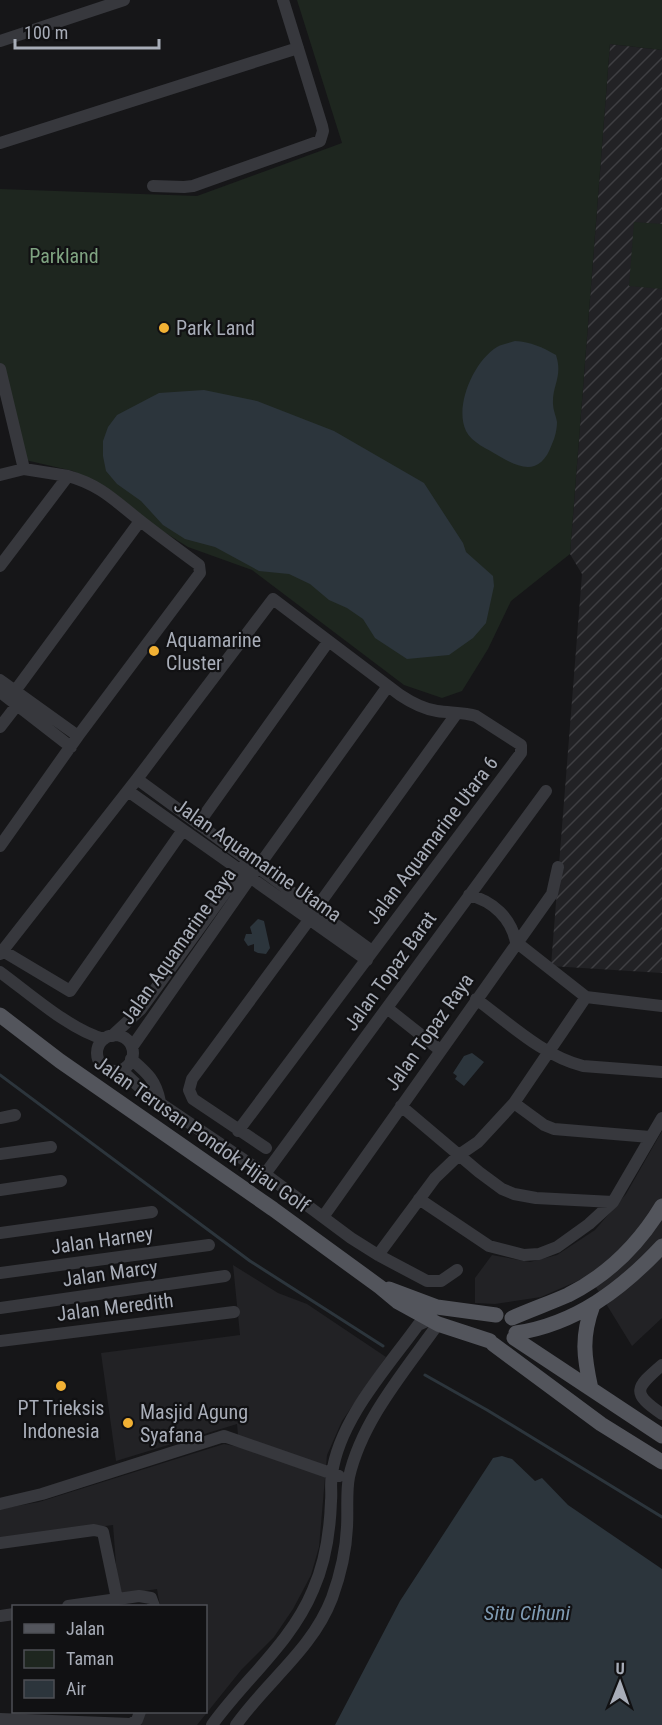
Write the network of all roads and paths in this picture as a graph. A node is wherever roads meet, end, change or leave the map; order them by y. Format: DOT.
graph roads {
  1 [pos="124,0"];
  2 [pos="282,0"];
  3 [pos="0,40"];
  4 [pos="298,48"];
  5 [pos="0,143"];
  6 [pos="153,186"];
  7 [pos="0,369"];
  8 [pos="24,469"];
  9 [pos="0,475"];
  10 [pos="68,476"];
  11 [pos="140,521"];
  12 [pos="0,566"];
  13 [pos="328,642"];
  14 [pos="0,680"];
  15 [pos="388,686"];
  16 [pos="15,691"];
  17 [pos="0,692"];
  18 [pos="17,705"];
  19 [pos="457,713"];
  20 [pos="0,727"];
  21 [pos="78,736"];
  22 [pos="71,747"];
  23 [pos="137,780"];
  24 [pos="128,791"];
  25 [pos="546,791"];
  26 [pos="198,824"];
  27 [pos="183,830"];
  28 [pos="0,846"];
  29 [pos="558,867"];
  30 [pos="249,869"];
  31 [pos="469,896"];
  32 [pos="312,915"];
  33 [pos="516,942"];
  34 [pos="1,953"];
  35 [pos="369,956"];
  36 [pos="0,972"];
  37 [pos="586,997"];
  38 [pos="476,999"];
  39 [pos="662,1006"];
  40 [pos="387,1008"];
  41 [pos="0,1015"];
  42 [pos="105,1041"];
  43 [pos="440,1050"];
  44 [pos="548,1052"];
  45 [pos="131,1053"];
  46 [pos="121,1070"];
  47 [pos="662,1072"];
  48 [pos="160,1102"];
  49 [pos="514,1104"];
  50 [pos="401,1106"];
  51 [pos="15,1115"];
  52 [pos="0,1118"];
  53 [pos="662,1118"];
  54 [pos="238,1131"];
  55 [pos="650,1137"];
  56 [pos="51,1147"];
  57 [pos="266,1148"];
  58 [pos="0,1154"];
  59 [pos="459,1155"];
  60 [pos="265,1174"];
  61 [pos="61,1181"];
  62 [pos="0,1190"];
  63 [pos="419,1199"];
  64 [pos="613,1202"];
  65 [pos="662,1206"];
  66 [pos="152,1212"];
  67 [pos="322,1217"];
  68 [pos="0,1233"];
  69 [pos="209,1245"];
  70 [pos="662,1246"];
  71 [pos="378,1256"];
  72 [pos="457,1270"];
  73 [pos="0,1273"];
  74 [pos="225,1276"];
  75 [pos="380,1287"];
  76 [pos="592,1305"];
  77 [pos="0,1308"];
  78 [pos="454,1310"];
  79 [pos="234,1312"];
  80 [pos="496,1315"];
  81 [pos="434,1322"];
  82 [pos="519,1327"];
  83 [pos="0,1341"];
  84 [pos="492,1342"];
  85 [pos="534,1349"];
  86 [pos="519,1363"];
  87 [pos="662,1365"];
  88 [pos="591,1389"];
  89 [pos="662,1414"];
  90 [pos="662,1436"];
  91 [pos="662,1462"];
  92 [pos="332,1473"];
  93 [pos="348,1479"];
  94 [pos="0,1504"];
  95 [pos="0,1543"];
  96 [pos="117,1599"];
  97 [pos="75,1605"];
  98 [pos="154,1605"];
  99 [pos="302,1613"];
  100 [pos="318,1624"];
  101 [pos="39,1716"];
  102 [pos="75,1716"];
  103 [pos="137,1717"];
  104 [pos="0,1719"];
  105 [pos="212,1725"];
  106 [pos="236,1725"];
  1 -- 3 [label="street"];
  2 -- 4 [label="street"];
  4 -- 5 [label="street"];
  4 -- 6 [label="street"];
  7 -- 8 [label="street"];
  8 -- 9 [label="street"];
  8 -- 10 [label="street"];
  10 -- 11 [label="street"];
  10 -- 12 [label="street"];
  11 -- 16 [label="street"];
  11 -- 21 [label="street"];
  13 -- 15 [label="street"];
  13 -- 23 [label="street"];
  13 -- 26 [label="street"];
  14 -- 16 [label="street"];
  15 -- 19 [label="street"];
  15 -- 30 [label="street"];
  16 -- 21 [label="street"];
  17 -- 18 [label="street"];
  18 -- 20 [label="street"];
  18 -- 22 [label="street"];
  19 -- 32 [label="street"];
  19 -- 35 [label="street, Jalan Aquamarine Utara 6"];
  21 -- 22 [label="street"];
  22 -- 28 [label="street"];
  23 -- 24 [label="street"];
  23 -- 26 [label="street, Jalan Aquamarine Utama"];
  24 -- 27 [label="street, Jalan Aquamarine Utama"];
  24 -- 34 [label="street"];
  25 -- 31 [label="street, Jalan Topaz Barat"];
  26 -- 30 [label="street, Jalan Aquamarine Utama"];
  27 -- 30 [label="street, Jalan Aquamarine Utama"];
  27 -- 34 [label="street"];
  29 -- 33 [label="street, Jalan Topaz Raya"];
  30 -- 32 [label="street, Jalan Aquamarine Utama"];
  30 -- 42 [label="street, Jalan Aquamarine Raya"];
  30 -- 45 [label="street, Jalan Aquamarine Raya"];
  31 -- 33 [label="street"];
  31 -- 40 [label="street, Jalan Topaz Barat"];
  32 -- 35 [label="street, Jalan Aquamarine Utama"];
  32 -- 54 [label="street"];
  33 -- 37 [label="street"];
  33 -- 38 [label="street, Jalan Topaz Raya"];
  35 -- 54 [label="street, Jalan Aquamarine Utara 6"];
  36 -- 42 [label="street"];
  37 -- 39 [label="street"];
  37 -- 44 [label="street"];
  38 -- 43 [label="street, Jalan Topaz Raya"];
  38 -- 44 [label="street"];
  40 -- 43 [label="street"];
  40 -- 60 [label="street, Jalan Topaz Barat"];
  41 -- 75 [label="main road, Jalan Terusan Pondok Hijau Golf"];
  42 -- 45 [label="street"];
  42 -- 46 [label="street"];
  43 -- 50 [label="street, Jalan Topaz Raya"];
  44 -- 47 [label="street"];
  44 -- 49 [label="street"];
  45 -- 46 [label="street"];
  45 -- 48 [label="street"];
  46 -- 48 [label="street"];
  48 -- 60 [label="street"];
  49 -- 55 [label="street"];
  49 -- 59 [label="street"];
  50 -- 59 [label="street"];
  50 -- 67 [label="street, Jalan Topaz Raya"];
  51 -- 52 [label="street"];
  53 -- 55 [label="street"];
  54 -- 57 [label="street"];
  55 -- 64 [label="street"];
  56 -- 58 [label="street"];
  59 -- 63 [label="street"];
  59 -- 64 [label="street"];
  60 -- 67 [label="street"];
  61 -- 62 [label="street"];
  63 -- 64 [label="street"];
  63 -- 71 [label="street"];
  65 -- 82 [label="main road"];
  66 -- 68 [label="street"];
  67 -- 71 [label="street"];
  69 -- 73 [label="street, Jalan Harney"];
  70 -- 76 [label="main road"];
  71 -- 72 [label="street"];
  74 -- 77 [label="street, Jalan Marcy"];
  75 -- 78 [label="main road, Jalan Terusan Pondok Hijau Golf"];
  75 -- 81 [label="main road, Jalan Terusan Pondok Hijau Golf"];
  76 -- 82 [label="main road"];
  76 -- 88 [label="main road"];
  78 -- 80 [label="main road, Jalan Terusan Pondok Hijau Golf"];
  78 -- 81 [label="main road"];
  79 -- 83 [label="street, Jalan Meredith"];
  80 -- 82 [label="main road"];
  80 -- 84 [label="main road"];
  81 -- 84 [label="main road, Jalan Terusan Pondok Hijau Golf"];
  81 -- 92 [label="street"];
  81 -- 93 [label="street"];
  82 -- 84 [label="main road"];
  82 -- 85 [label="main road"];
  84 -- 86 [label="main road, Jalan Terusan Pondok Hijau Golf"];
  85 -- 86 [label="main road"];
  85 -- 88 [label="main road"];
  86 -- 91 [label="main road, Jalan Terusan Pondok Hijau Golf"];
  87 -- 89 [label="street"];
  88 -- 90 [label="main road"];
  92 -- 93 [label="street"];
  92 -- 94 [label="street"];
  92 -- 99 [label="street"];
  93 -- 100 [label="street"];
  95 -- 96 [label="street"];
  96 -- 97 [label="street"];
  96 -- 98 [label="street"];
  99 -- 100 [label="street"];
  99 -- 105 [label="street"];
  100 -- 106 [label="street"];
  101 -- 102 [label="street"];
  101 -- 104 [label="street"];
  102 -- 103 [label="street"];
}
